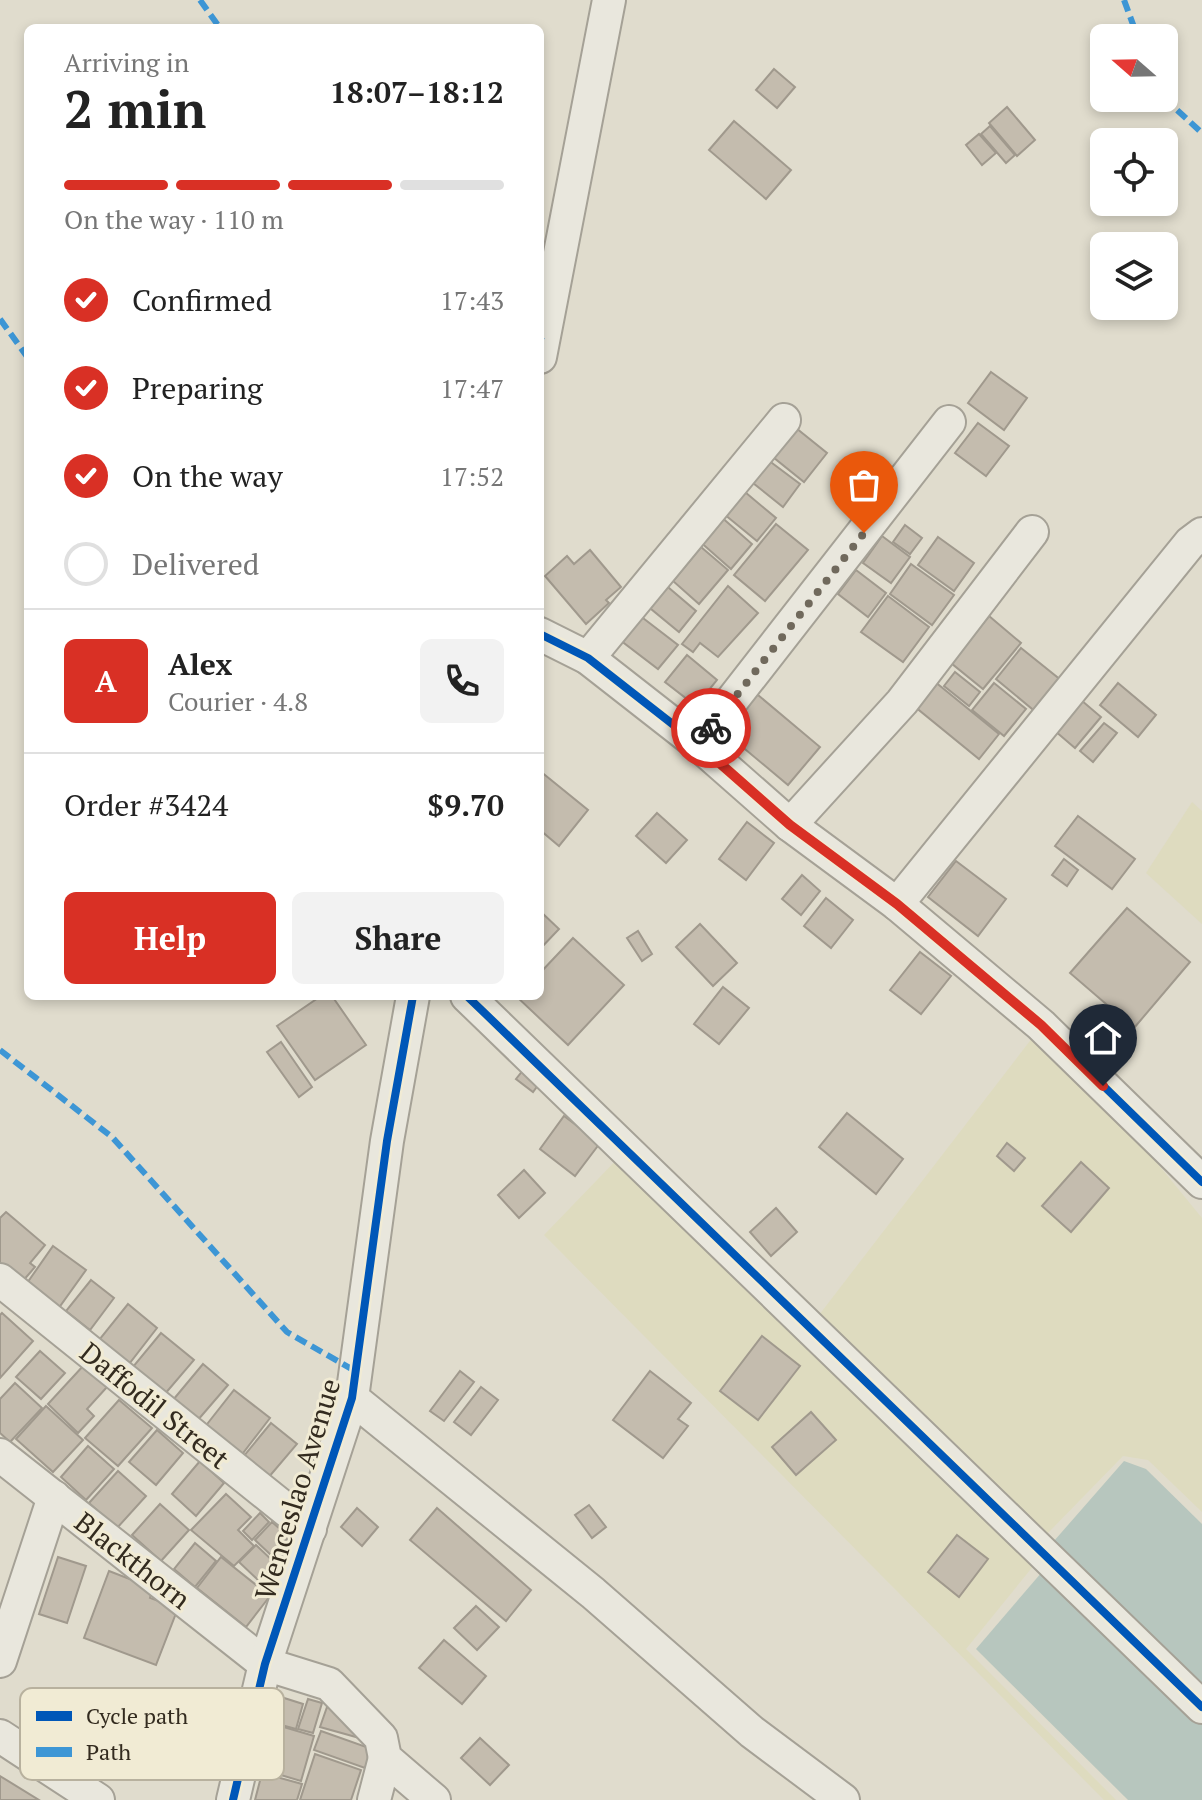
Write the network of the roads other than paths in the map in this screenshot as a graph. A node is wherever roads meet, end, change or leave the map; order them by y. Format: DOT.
graph roads {
  1 [pos="609,0"];
  2 [pos="544,336"];
  3 [pos="784,420"];
  4 [pos="949,422"];
  5 [pos="1032,532"];
  6 [pos="1202,534"];
  7 [pos="544,636"];
  8 [pos="588,658"];
  9 [pos="698,744"];
  10 [pos="790,825"];
  11 [pos="897,904"];
  12 [pos="412,1000"];
  13 [pos="471,1000"];
  14 [pos="1202,1182"];
  15 [pos="0,1280"];
  16 [pos="352,1398"];
  17 [pos="0,1455"];
  18 [pos="54,1497"];
  19 [pos="310,1529"];
  20 [pos="0,1661"];
  21 [pos="265,1664"];
  22 [pos="259,1688"];
  23 [pos="1202,1707"];
  24 [pos="0,1736"];
  25 [pos="20,1749"];
  26 [pos="385,1758"];
  27 [pos="67,1780"];
  28 [pos="238,1780"];
  29 [pos="98,1800"];
  30 [pos="233,1800"];
  31 [pos="374,1800"];
  32 [pos="434,1800"];
  33 [pos="843,1800"];
  1 -- 2 [label="street"];
  3 -- 8 [label="street"];
  4 -- 9 [label="street"];
  5 -- 10 [label="street"];
  6 -- 11 [label="street"];
  7 -- 8 [label="street"];
  8 -- 9 [label="street"];
  9 -- 10 [label="street"];
  10 -- 11 [label="street"];
  11 -- 14 [label="street"];
  12 -- 16 [label="street, Wenceslao Avenue"];
  13 -- 23 [label="street"];
  15 -- 19 [label="street, Daffodil Street"];
  16 -- 19 [label="street, Wenceslao Avenue"];
  16 -- 33 [label="street"];
  17 -- 18 [label="street, Blackthorn"];
  18 -- 20 [label="street"];
  18 -- 21 [label="street, Blackthorn"];
  19 -- 21 [label="street, Wenceslao Avenue"];
  21 -- 22 [label="street, Wenceslao Avenue"];
  21 -- 26 [label="street"];
  24 -- 25 [label="street"];
  26 -- 31 [label="street"];
  26 -- 32 [label="street"];
  27 -- 29 [label="street"];
  28 -- 30 [label="street, Wenceslao Avenue"];
}
